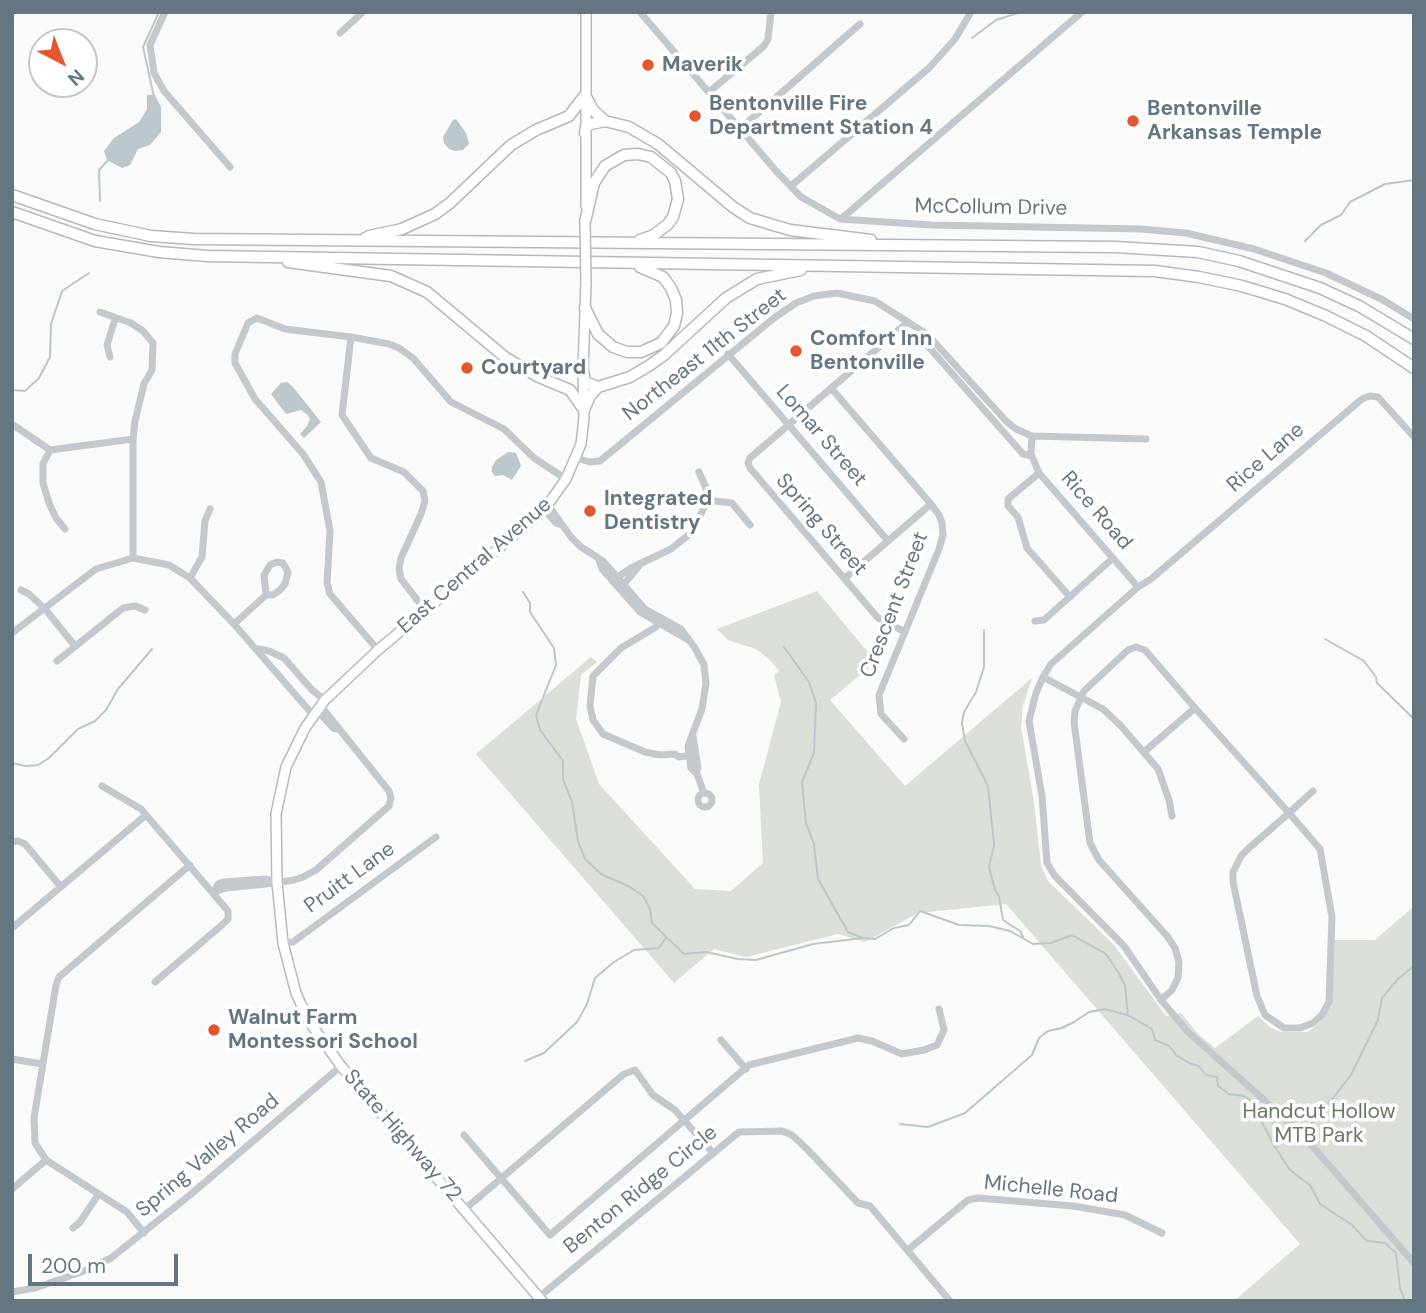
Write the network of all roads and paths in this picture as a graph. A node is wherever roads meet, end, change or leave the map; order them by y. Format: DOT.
graph roads {
  1 [pos="164,12"];
  2 [pos="363,12"];
  3 [pos="586,12"];
  4 [pos="640,12"];
  5 [pos="771,12"];
  6 [pos="971,12"];
  7 [pos="1082,12"];
  8 [pos="860,24"];
  9 [pos="340,33"];
  10 [pos="709,92"];
  11 [pos="585,94"];
  12 [pos="605,121"];
  13 [pos="740,129"];
  14 [pos="585,133"];
  15 [pos="230,167"];
  16 [pos="790,186"];
  17 [pos="12,195"];
  18 [pos="12,212"];
  19 [pos="840,219"];
  20 [pos="585,222"];
  21 [pos="360,242"];
  22 [pos="626,242"];
  23 [pos="899,245"];
  24 [pos="282,257"];
  25 [pos="629,264"];
  26 [pos="850,265"];
  27 [pos="585,308"];
  28 [pos="100,312"];
  29 [pos="115,319"];
  30 [pos="1414,319"];
  31 [pos="908,322"];
  32 [pos="928,335"];
  33 [pos="351,337"];
  34 [pos="1414,339"];
  35 [pos="729,354"];
  36 [pos="110,357"];
  37 [pos="1414,368"];
  38 [pos="583,370"];
  39 [pos="598,387"];
  40 [pos="831,387"];
  41 [pos="584,410"];
  42 [pos="12,424"];
  43 [pos="788,425"];
  44 [pos="1032,436"];
  45 [pos="1414,436"];
  46 [pos="133,439"];
  47 [pos="1146,439"];
  48 [pos="50,450"];
  49 [pos="1032,456"];
  50 [pos="576,458"];
  51 [pos="699,472"];
  52 [pos="1039,473"];
  53 [pos="566,480"];
  54 [pos="706,500"];
  55 [pos="931,504"];
  56 [pos="546,507"];
  57 [pos="210,509"];
  58 [pos="750,525"];
  59 [pos="65,529"];
  60 [pos="888,541"];
  61 [pos="133,558"];
  62 [pos="1113,558"];
  63 [pos="599,560"];
  64 [pos="190,578"];
  65 [pos="845,578"];
  66 [pos="621,581"];
  67 [pos="1138,587"];
  68 [pos="21,590"];
  69 [pos="267,595"];
  70 [pos="1070,597"];
  71 [pos="45,609"];
  72 [pos="145,610"];
  73 [pos="425,610"];
  74 [pos="659,620"];
  75 [pos="1035,621"];
  76 [pos="234,624"];
  77 [pos="905,632"];
  78 [pos="12,634"];
  79 [pos="75,646"];
  80 [pos="258,649"];
  81 [pos="378,650"];
  82 [pos="57,661"];
  83 [pos="1042,677"];
  84 [pos="1081,698"];
  85 [pos="319,707"];
  86 [pos="1195,708"];
  87 [pos="904,739"];
  88 [pos="1144,752"];
  89 [pos="692,753"];
  90 [pos="102,786"];
  91 [pos="1313,791"];
  92 [pos="704,793"];
  93 [pos="1289,813"];
  94 [pos="146,815"];
  95 [pos="1172,816"];
  96 [pos="436,837"];
  97 [pos="15,841"];
  98 [pos="190,864"];
  99 [pos="277,882"];
  100 [pos="61,887"];
  101 [pos="214,892"];
  102 [pos="12,928"];
  103 [pos="283,943"];
  104 [pos="286,958"];
  105 [pos="155,982"];
  106 [pos="1161,1000"];
  107 [pos="939,1009"];
  108 [pos="721,1040"];
  109 [pos="12,1059"];
  110 [pos="42,1064"];
  111 [pos="341,1066"];
  112 [pos="746,1069"];
  113 [pos="685,1120"];
  114 [pos="464,1135"];
  115 [pos="713,1153"];
  116 [pos="46,1160"];
  117 [pos="501,1178"];
  118 [pos="12,1189"];
  119 [pos="98,1195"];
  120 [pos="465,1209"];
  121 [pos="73,1228"];
  122 [pos="144,1233"];
  123 [pos="1162,1233"];
  124 [pos="909,1249"];
  125 [pos="1414,1263"];
  126 [pos="12,1292"];
  127 [pos="541,1299"];
  128 [pos="950,1301"];
  1 -- 15 [label="street"];
  2 -- 9 [label="street"];
  3 -- 11 [label="main road, East Central Avenue"];
  4 -- 10 [label="street, McCollum Drive"];
  5 -- 10 [label="street"];
  6 -- 16 [label="street"];
  7 -- 19 [label="street"];
  8 -- 13 [label="street"];
  10 -- 13 [label="street, McCollum Drive"];
  11 -- 12 [label="highway"];
  11 -- 14 [label="main road, East Central Avenue"];
  11 -- 21 [label="highway"];
  12 -- 14 [label="highway"];
  12 -- 23 [label="highway"];
  13 -- 16 [label="street, McCollum Drive"];
  14 -- 20 [label="main road, East Central Avenue"];
  16 -- 19 [label="street, McCollum Drive"];
  17 -- 21 [label="highway"];
  18 -- 24 [label="highway"];
  19 -- 30 [label="street, McCollum Drive"];
  20 -- 22 [label="highway"];
  20 -- 27 [label="main road, East Central Avenue, bridge"];
  21 -- 22 [label="highway"];
  22 -- 23 [label="highway"];
  23 -- 34 [label="highway"];
  24 -- 25 [label="highway"];
  24 -- 41 [label="highway"];
  25 -- 26 [label="highway"];
  25 -- 27 [label="highway"];
  26 -- 37 [label="highway"];
  26 -- 39 [label="highway"];
  27 -- 38 [label="main road, East Central Avenue"];
  28 -- 29 [label="street"];
  29 -- 36 [label="street"];
  29 -- 46 [label="street"];
  31 -- 32 [label="street, Northeast 11th Street"];
  31 -- 35 [label="street, Northeast 11th Street"];
  31 -- 40 [label="street"];
  32 -- 44 [label="street, Northeast 11th Street"];
  32 -- 49 [label="street, Rice Road"];
  33 -- 53 [label="street"];
  33 -- 73 [label="street"];
  33 -- 81 [label="street"];
  35 -- 43 [label="street, Lomar Street"];
  35 -- 50 [label="street, Northeast 11th Street"];
  38 -- 39 [label="highway"];
  38 -- 41 [label="main road, East Central Avenue"];
  39 -- 41 [label="highway"];
  40 -- 43 [label="street"];
  40 -- 55 [label="street, Crescent Street"];
  41 -- 50 [label="main road, East Central Avenue"];
  42 -- 48 [label="street"];
  43 -- 60 [label="street, Lomar Street"];
  43 -- 65 [label="street, Spring Street"];
  44 -- 47 [label="street"];
  44 -- 49 [label="street, Rice Road"];
  45 -- 67 [label="street, Rice Lane"];
  46 -- 48 [label="street"];
  46 -- 61 [label="street"];
  48 -- 59 [label="street"];
  49 -- 52 [label="street, Rice Road"];
  50 -- 53 [label="main road, East Central Avenue"];
  51 -- 54 [label="street"];
  52 -- 62 [label="street, Rice Road"];
  52 -- 70 [label="street"];
  53 -- 56 [label="main road, East Central Avenue"];
  54 -- 58 [label="street"];
  54 -- 66 [label="street"];
  55 -- 60 [label="street"];
  55 -- 77 [label="street, Crescent Street"];
  56 -- 63 [label="street"];
  56 -- 73 [label="main road, East Central Avenue"];
  57 -- 64 [label="street"];
  60 -- 65 [label="street"];
  61 -- 64 [label="street"];
  61 -- 71 [label="street"];
  62 -- 67 [label="street, Rice Road"];
  62 -- 70 [label="street"];
  63 -- 66 [label="street"];
  63 -- 74 [label="street"];
  64 -- 76 [label="street"];
  65 -- 77 [label="street, Spring Street"];
  66 -- 74 [label="street"];
  67 -- 83 [label="street"];
  68 -- 71 [label="street"];
  69 -- 69 [label="street"];
  69 -- 76 [label="street"];
  70 -- 75 [label="street"];
  71 -- 78 [label="street"];
  71 -- 79 [label="street"];
  72 -- 79 [label="street"];
  73 -- 81 [label="main road, East Central Avenue"];
  74 -- 89 [label="street"];
  74 -- 89 [label="street"];
  76 -- 80 [label="street"];
  77 -- 87 [label="street, Crescent Street"];
  79 -- 82 [label="street"];
  80 -- 85 [label="street"];
  80 -- 85 [label="street"];
  81 -- 85 [label="main road, East Central Avenue"];
  83 -- 84 [label="street"];
  83 -- 106 [label="street"];
  84 -- 86 [label="street"];
  84 -- 88 [label="street"];
  84 -- 106 [label="street"];
  85 -- 99 [label="main road, East Central Avenue"];
  85 -- 99 [label="street"];
  86 -- 88 [label="street"];
  86 -- 93 [label="street"];
  88 -- 95 [label="street"];
  89 -- 92 [label="street"];
  90 -- 94 [label="street"];
  91 -- 93 [label="street"];
  93 -- 93 [label="street"];
  94 -- 98 [label="street"];
  94 -- 100 [label="street"];
  96 -- 103 [label="street, Pruitt Lane"];
  97 -- 100 [label="street"];
  98 -- 101 [label="street"];
  98 -- 110 [label="street"];
  99 -- 101 [label="street"];
  99 -- 103 [label="main road, East Central Avenue"];
  100 -- 102 [label="street"];
  101 -- 105 [label="street"];
  103 -- 104 [label="main road, East Central Avenue"];
  104 -- 111 [label="main road, State Highway 72"];
  106 -- 125 [label="street"];
  107 -- 112 [label="street"];
  108 -- 112 [label="street"];
  109 -- 110 [label="street"];
  110 -- 116 [label="street"];
  111 -- 120 [label="main road, State Highway 72"];
  111 -- 122 [label="street, Spring Valley Road"];
  112 -- 113 [label="street"];
  113 -- 115 [label="street"];
  113 -- 117 [label="street"];
  113 -- 117 [label="street"];
  114 -- 117 [label="street"];
  115 -- 124 [label="street, Benton Ridge Circle"];
  115 -- 127 [label="street, Benton Ridge Circle"];
  116 -- 118 [label="street"];
  116 -- 119 [label="street"];
  117 -- 120 [label="street"];
  119 -- 121 [label="street"];
  119 -- 122 [label="street"];
  120 -- 127 [label="main road, State Highway 72"];
  122 -- 126 [label="street, Spring Valley Road"];
  123 -- 124 [label="street, Michelle Road"];
  124 -- 128 [label="street, Benton Ridge Circle"];
}
